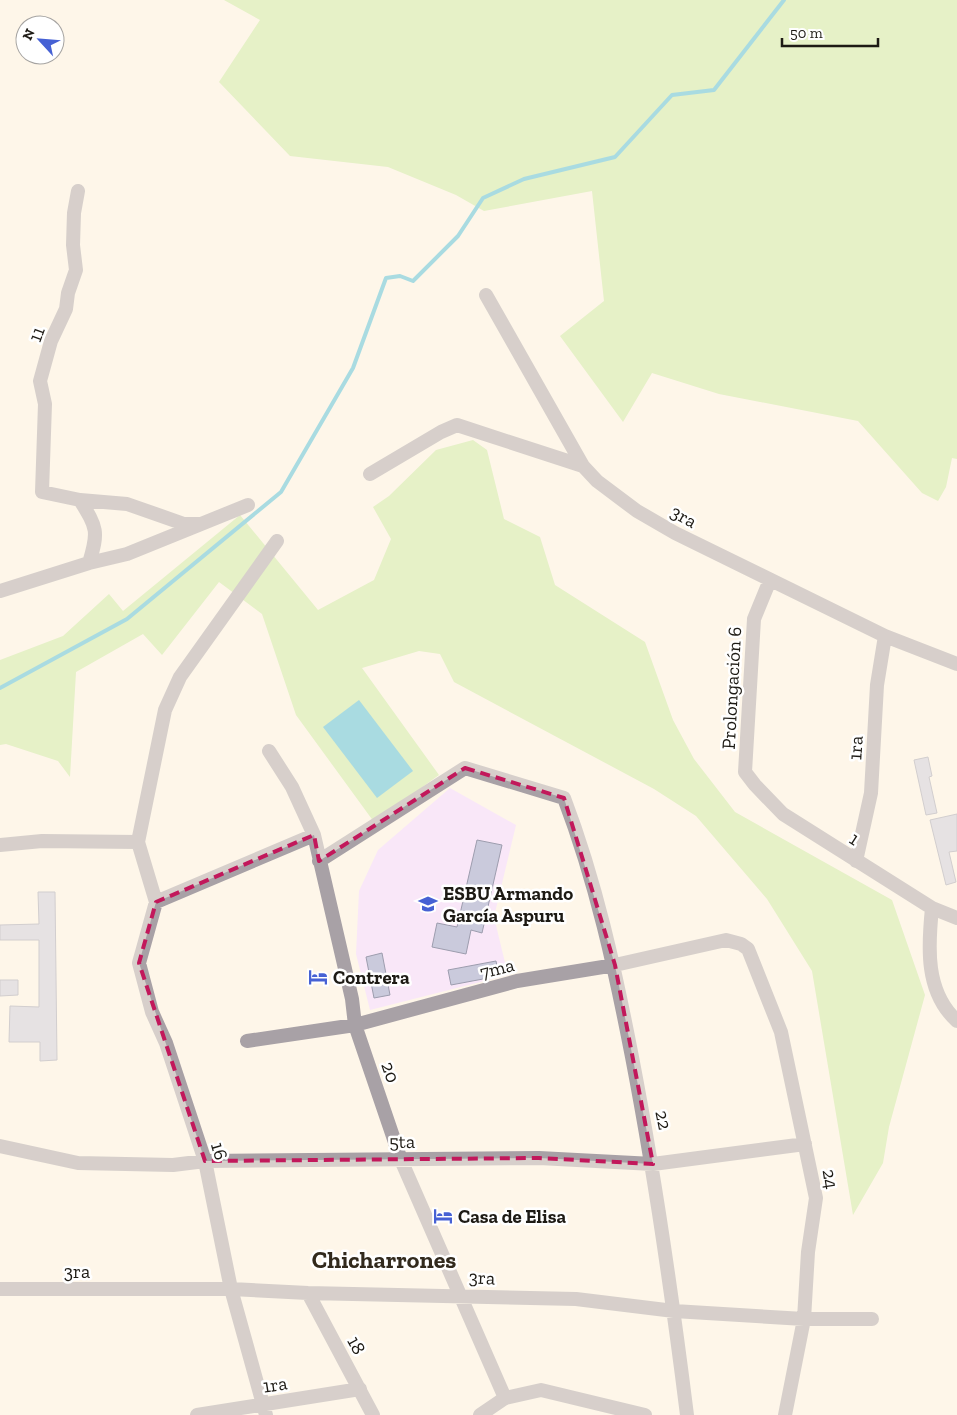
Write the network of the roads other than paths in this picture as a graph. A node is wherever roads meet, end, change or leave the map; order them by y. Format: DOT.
graph roads {
  1 [pos="78,191"];
  2 [pos="486,295"];
  3 [pos="583,466"];
  4 [pos="370,474"];
  5 [pos="80,500"];
  6 [pos="248,505"];
  7 [pos="202,524"];
  8 [pos="277,541"];
  9 [pos="89,563"];
  10 [pos="770,580"];
  11 [pos="0,591"];
  12 [pos="885,636"];
  13 [pos="957,664"];
  14 [pos="268,751"];
  15 [pos="745,772"];
  16 [pos="314,835"];
  17 [pos="138,842"];
  18 [pos="0,845"];
  19 [pos="319,861"];
  20 [pos="856,861"];
  21 [pos="156,902"];
  22 [pos="932,908"];
  23 [pos="957,918"];
  24 [pos="751,956"];
  25 [pos="614,964"];
  26 [pos="957,1020"];
  27 [pos="356,1025"];
  28 [pos="247,1041"];
  29 [pos="805,1144"];
  30 [pos="0,1146"];
  31 [pos="401,1160"];
  32 [pos="205,1161"];
  33 [pos="653,1164"];
  34 [pos="0,1289"];
  35 [pos="231,1289"];
  36 [pos="308,1293"];
  37 [pos="461,1295"];
  38 [pos="674,1311"];
  39 [pos="804,1319"];
  40 [pos="872,1319"];
  41 [pos="360,1389"];
  42 [pos="505,1398"];
  43 [pos="265,1410"];
  44 [pos="197,1415"];
  45 [pos="373,1415"];
  46 [pos="480,1415"];
  47 [pos="645,1415"];
  48 [pos="687,1415"];
  49 [pos="785,1415"];
  1 -- 5 [label="street, 11"];
  2 -- 3 [label="street, 3ra"];
  3 -- 4 [label="street"];
  3 -- 10 [label="street, 3ra"];
  5 -- 7 [label="street"];
  5 -- 9 [label="street"];
  6 -- 7 [label="street"];
  7 -- 9 [label="street"];
  8 -- 17 [label="street"];
  9 -- 11 [label="street"];
  10 -- 12 [label="street, 3ra"];
  10 -- 15 [label="street, Prolongación 6"];
  12 -- 13 [label="street, 3ra"];
  12 -- 20 [label="street, 1ra"];
  14 -- 16 [label="street, 20"];
  15 -- 20 [label="street, 1"];
  16 -- 19 [label="street, 20"];
  16 -- 21 [label="street"];
  17 -- 18 [label="street"];
  17 -- 21 [label="street"];
  19 -- 25 [label="street, 22"];
  19 -- 27 [label="street, 20"];
  20 -- 22 [label="street, 1"];
  21 -- 32 [label="street, 16"];
  22 -- 23 [label="street, 1"];
  22 -- 26 [label="street"];
  24 -- 25 [label="street, 7ma"];
  24 -- 29 [label="street, 24"];
  25 -- 27 [label="street, 7ma"];
  25 -- 33 [label="street, 22"];
  27 -- 28 [label="street, 7ma"];
  27 -- 31 [label="street, 20"];
  29 -- 33 [label="street, 5ta"];
  29 -- 39 [label="street, 24"];
  30 -- 32 [label="street, 5ta"];
  31 -- 32 [label="street, 5ta"];
  31 -- 33 [label="street, 5ta"];
  31 -- 37 [label="street, 20"];
  32 -- 35 [label="street, 16"];
  33 -- 38 [label="street, 22"];
  34 -- 35 [label="street, 3ra"];
  35 -- 36 [label="street, 3ra"];
  35 -- 43 [label="street, 16"];
  36 -- 37 [label="street, 3ra"];
  36 -- 41 [label="street, 18"];
  37 -- 38 [label="street, 3ra"];
  37 -- 42 [label="street, 20"];
  38 -- 39 [label="street, 3ra"];
  38 -- 48 [label="street, 22"];
  39 -- 40 [label="street, 3ra"];
  39 -- 49 [label="street, 24"];
  41 -- 43 [label="street, 1ra"];
  41 -- 45 [label="street, 18"];
  42 -- 46 [label="street"];
  42 -- 47 [label="street"];
  43 -- 44 [label="street, 1ra"];
}
